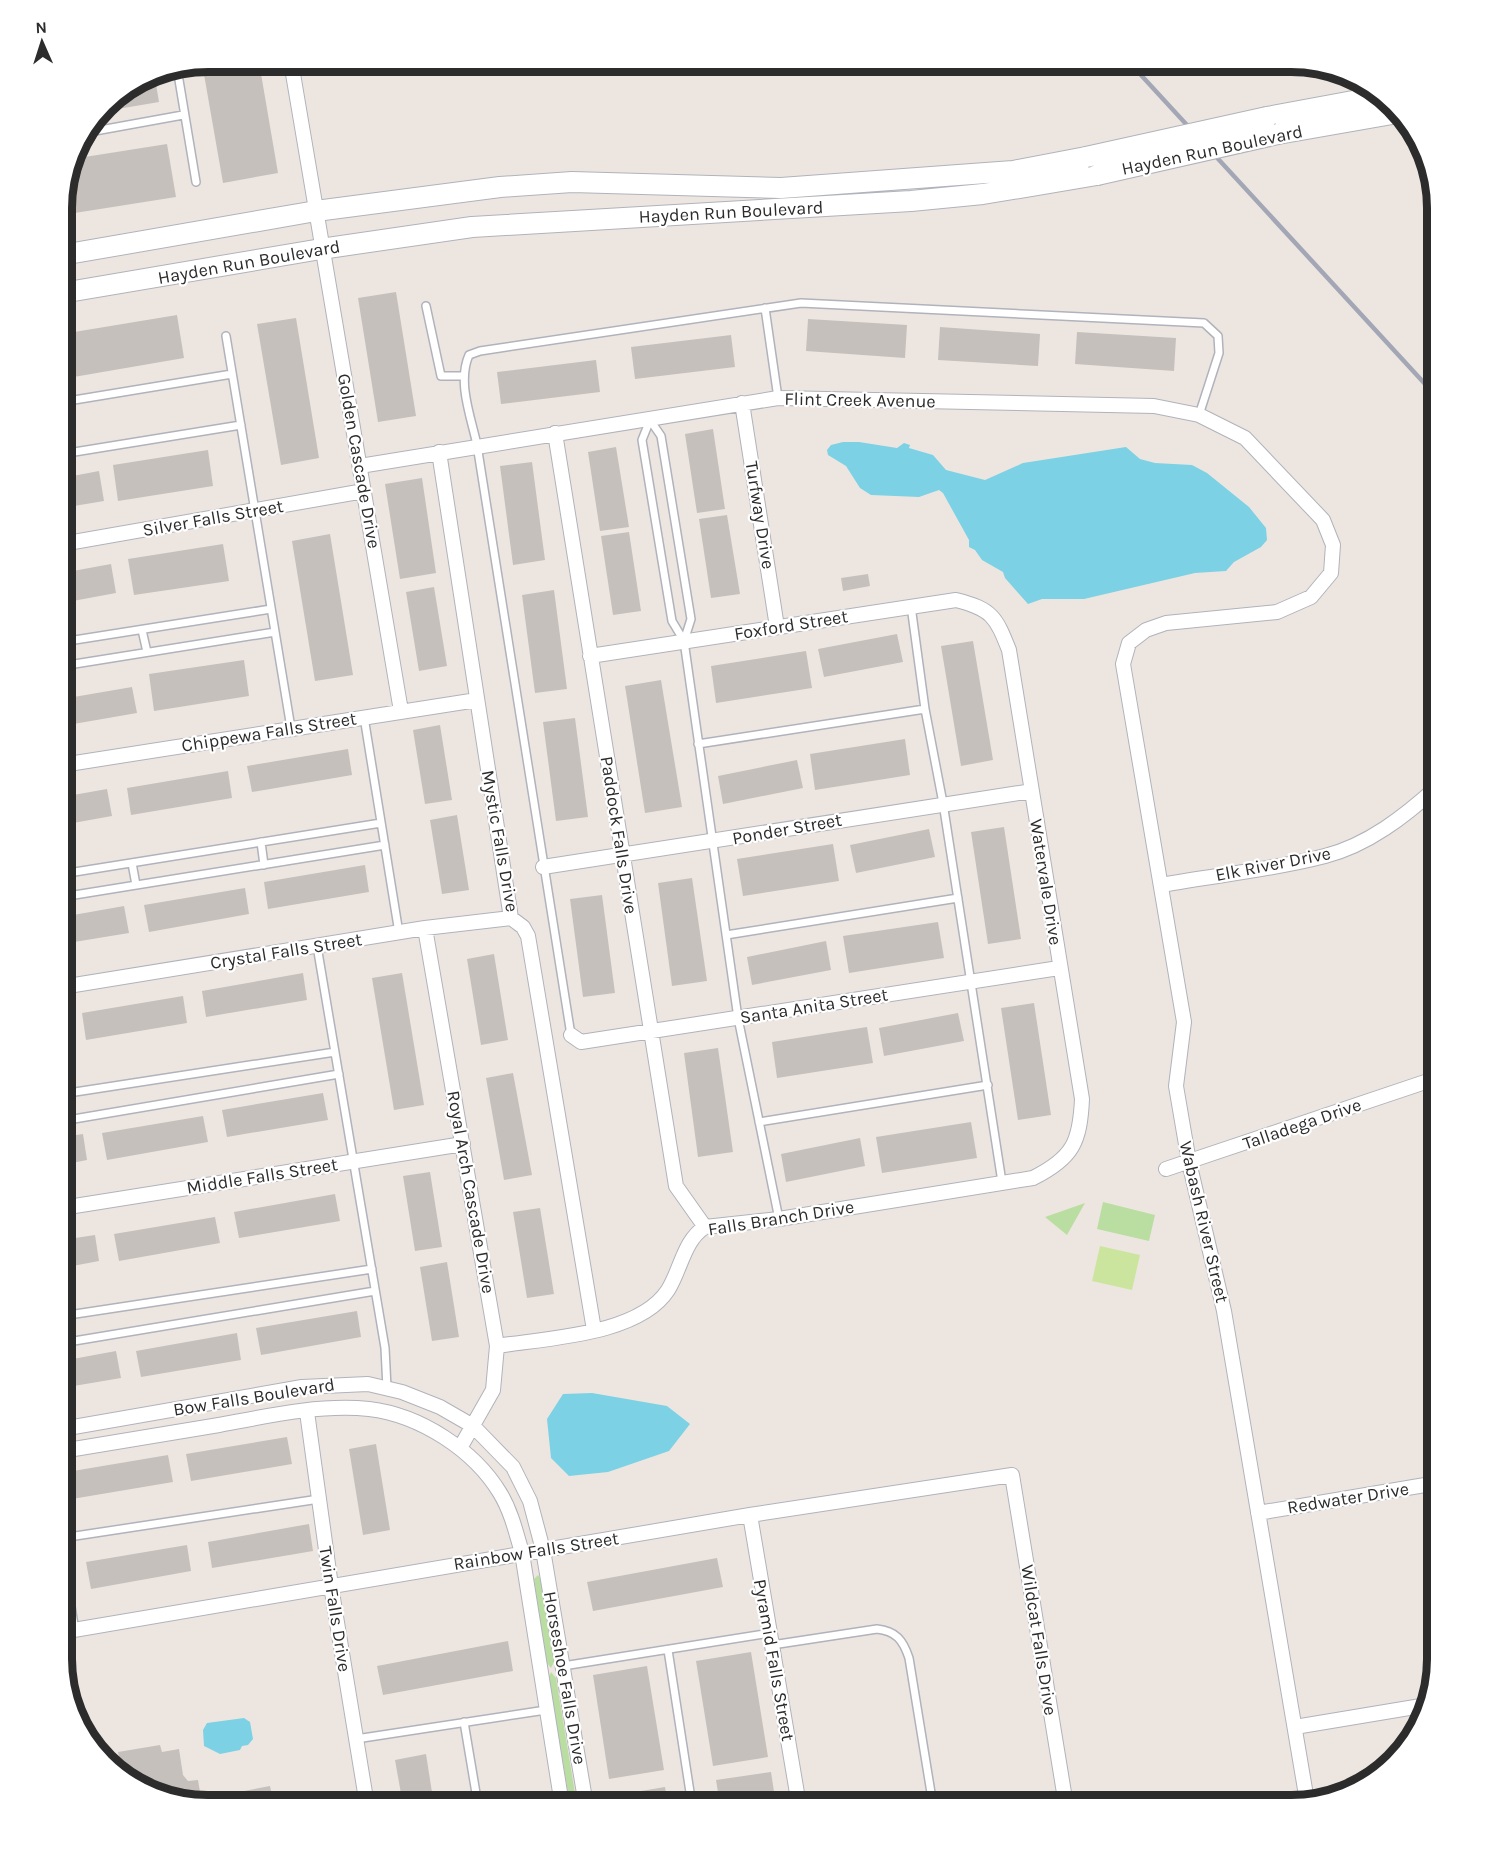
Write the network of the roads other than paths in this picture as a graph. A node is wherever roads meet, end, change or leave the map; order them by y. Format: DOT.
graph roads {
  1 [pos="293,72"];
  2 [pos="178,76"];
  3 [pos="1371,98"];
  4 [pos="1389,114"];
  5 [pos="183,115"];
  6 [pos="96,131"];
  7 [pos="196,182"];
  8 [pos="316,212"];
  9 [pos="321,249"];
  10 [pos="72,253"];
  11 [pos="72,291"];
  12 [pos="426,306"];
  13 [pos="765,308"];
  14 [pos="226,336"];
  15 [pos="232,374"];
  16 [pos="464,376"];
  17 [pos="778,398"];
  18 [pos="72,400"];
  19 [pos="742,403"];
  20 [pos="1199,415"];
  21 [pos="650,420"];
  22 [pos="241,425"];
  23 [pos="555,433"];
  24 [pos="477,445"];
  25 [pos="72,452"];
  26 [pos="439,452"];
  27 [pos="360,466"];
  28 [pos="364,491"];
  29 [pos="255,510"];
  30 [pos="72,542"];
  31 [pos="910,606"];
  32 [pos="271,609"];
  33 [pos="990,613"];
  34 [pos="777,627"];
  35 [pos="142,630"];
  36 [pos="275,632"];
  37 [pos="72,640"];
  38 [pos="684,641"];
  39 [pos="1129,643"];
  40 [pos="147,652"];
  41 [pos="591,656"];
  42 [pos="72,664"];
  43 [pos="477,700"];
  44 [pos="925,709"];
  45 [pos="401,711"];
  46 [pos="364,717"];
  47 [pos="291,728"];
  48 [pos="698,744"];
  49 [pos="72,763"];
  50 [pos="1032,790"];
  51 [pos="1427,796"];
  52 [pos="943,803"];
  53 [pos="381,823"];
  54 [pos="261,842"];
  55 [pos="713,842"];
  56 [pos="385,845"];
  57 [pos="622,855"];
  58 [pos="132,863"];
  59 [pos="264,865"];
  60 [pos="543,867"];
  61 [pos="72,872"];
  62 [pos="136,885"];
  63 [pos="1162,885"];
  64 [pos="72,895"];
  65 [pos="958,898"];
  66 [pos="512,918"];
  67 [pos="425,928"];
  68 [pos="399,933"];
  69 [pos="726,935"];
  70 [pos="317,946"];
  71 [pos="1059,969"];
  72 [pos="971,982"];
  73 [pos="72,985"];
  74 [pos="738,1018"];
  75 [pos="650,1031"];
  76 [pos="572,1035"];
  77 [pos="335,1052"];
  78 [pos="339,1074"];
  79 [pos="1427,1081"];
  80 [pos="988,1085"];
  81 [pos="72,1092"];
  82 [pos="72,1119"];
  83 [pos="759,1122"];
  84 [pos="463,1144"];
  85 [pos="1069,1153"];
  86 [pos="353,1161"];
  87 [pos="1189,1162"];
  88 [pos="1166,1170"];
  89 [pos="1002,1182"];
  90 [pos="72,1206"];
  91 [pos="778,1219"];
  92 [pos="705,1227"];
  93 [pos="372,1269"];
  94 [pos="375,1291"];
  95 [pos="72,1314"];
  96 [pos="594,1330"];
  97 [pos="72,1341"];
  98 [pos="497,1346"];
  99 [pos="387,1388"];
  100 [pos="307,1412"];
  101 [pos="473,1426"];
  102 [pos="72,1427"];
  103 [pos="460,1448"];
  104 [pos="72,1449"];
  105 [pos="1012,1475"];
  106 [pos="1427,1485"];
  107 [pos="319,1499"];
  108 [pos="1258,1512"];
  109 [pos="750,1515"];
  110 [pos="72,1536"];
  111 [pos="543,1550"];
  112 [pos="522,1553"];
  113 [pos="331,1586"];
  114 [pos="72,1631"];
  115 [pos="771,1639"];
  116 [pos="668,1650"];
  117 [pos="563,1666"];
  118 [pos="1419,1706"];
  119 [pos="546,1710"];
  120 [pos="464,1722"];
  121 [pos="1295,1726"];
  122 [pos="356,1739"];
  123 [pos="1306,1794"];
  124 [pos="365,1795"];
  125 [pos="476,1795"];
  126 [pos="560,1795"];
  127 [pos="584,1795"];
  128 [pos="690,1795"];
  129 [pos="797,1795"];
  130 [pos="931,1795"];
  131 [pos="1064,1795"];
  1 -- 8 [label="street, Golden Cascade Drive"];
  2 -- 5 [label="lane"];
  3 -- 8 [label="main road, Hayden Run Boulevard, bridge"];
  4 -- 9 [label="main road, Hayden Run Boulevard, bridge"];
  5 -- 6 [label="lane"];
  5 -- 7 [label="lane"];
  8 -- 9 [label="street, Golden Cascade Drive"];
  8 -- 10 [label="main road, Hayden Run Boulevard"];
  9 -- 11 [label="main road, Hayden Run Boulevard"];
  9 -- 27 [label="street, Golden Cascade Drive"];
  12 -- 16 [label="lane"];
  13 -- 16 [label="lane"];
  13 -- 17 [label="lane"];
  13 -- 20 [label="lane"];
  14 -- 15 [label="lane"];
  15 -- 18 [label="lane"];
  15 -- 22 [label="lane"];
  16 -- 24 [label="lane"];
  17 -- 19 [label="street, Flint Creek Avenue"];
  17 -- 20 [label="street, Flint Creek Avenue"];
  19 -- 21 [label="street, Flint Creek Avenue"];
  19 -- 34 [label="street, Turfway Drive"];
  20 -- 39 [label="street, Flint Creek Avenue"];
  21 -- 23 [label="street, Flint Creek Avenue"];
  21 -- 38 [label="lane"];
  21 -- 38 [label="lane"];
  22 -- 25 [label="lane"];
  22 -- 29 [label="lane"];
  23 -- 24 [label="street, Flint Creek Avenue"];
  23 -- 41 [label="street, Paddock Falls Drive"];
  24 -- 26 [label="street, Flint Creek Avenue"];
  24 -- 60 [label="lane"];
  26 -- 27 [label="street, Flint Creek Avenue"];
  26 -- 43 [label="street, Mystic Falls Drive"];
  27 -- 28 [label="street, Golden Cascade Drive"];
  28 -- 29 [label="street, Silver Falls Street"];
  28 -- 45 [label="street, Golden Cascade Drive"];
  29 -- 30 [label="street, Silver Falls Street"];
  29 -- 32 [label="lane"];
  31 -- 33 [label="street, Foxford Street"];
  31 -- 34 [label="street, Foxford Street"];
  31 -- 44 [label="lane"];
  32 -- 35 [label="lane"];
  32 -- 36 [label="lane"];
  33 -- 50 [label="street, Watervale Drive"];
  34 -- 38 [label="street, Foxford Street"];
  35 -- 37 [label="lane"];
  35 -- 40 [label="lane"];
  36 -- 40 [label="lane"];
  36 -- 47 [label="lane"];
  38 -- 41 [label="street, Foxford Street"];
  38 -- 48 [label="lane"];
  39 -- 63 [label="street, Wabash River Street"];
  40 -- 42 [label="lane"];
  41 -- 57 [label="street, Paddock Falls Drive"];
  43 -- 45 [label="street, Chippewa Falls Street"];
  43 -- 66 [label="street, Mystic Falls Drive"];
  44 -- 48 [label="lane"];
  44 -- 52 [label="lane"];
  45 -- 46 [label="street, Chippewa Falls Street"];
  46 -- 47 [label="street, Chippewa Falls Street"];
  46 -- 53 [label="lane"];
  47 -- 49 [label="street, Chippewa Falls Street"];
  48 -- 55 [label="lane"];
  50 -- 52 [label="street, Ponder Street"];
  50 -- 71 [label="street, Watervale Drive"];
  51 -- 63 [label="street, Elk River Drive"];
  52 -- 55 [label="street, Ponder Street"];
  52 -- 65 [label="lane"];
  53 -- 54 [label="lane"];
  53 -- 56 [label="lane"];
  54 -- 58 [label="lane"];
  54 -- 59 [label="lane"];
  55 -- 57 [label="street, Ponder Street"];
  55 -- 69 [label="lane"];
  56 -- 59 [label="lane"];
  56 -- 68 [label="lane"];
  57 -- 60 [label="street, Ponder Street"];
  57 -- 75 [label="street, Paddock Falls Drive"];
  58 -- 61 [label="lane"];
  58 -- 62 [label="lane"];
  59 -- 62 [label="lane"];
  60 -- 76 [label="lane"];
  62 -- 64 [label="lane"];
  63 -- 87 [label="street, Wabash River Street"];
  65 -- 69 [label="lane"];
  65 -- 72 [label="lane"];
  66 -- 67 [label="street, Crystal Falls Street"];
  66 -- 96 [label="street, Mystic Falls Drive"];
  67 -- 68 [label="street, Crystal Falls Street"];
  67 -- 84 [label="street, Royal Arch Cascade Drive"];
  68 -- 70 [label="street, Crystal Falls Street"];
  69 -- 74 [label="lane"];
  70 -- 73 [label="street, Crystal Falls Street"];
  70 -- 77 [label="lane"];
  71 -- 72 [label="street, Santa Anita Street"];
  71 -- 85 [label="street, Watervale Drive"];
  72 -- 74 [label="street, Santa Anita Street"];
  72 -- 80 [label="lane"];
  74 -- 75 [label="street, Santa Anita Street"];
  74 -- 83 [label="lane"];
  75 -- 76 [label="street, Santa Anita Street"];
  75 -- 92 [label="street, Paddock Falls Drive"];
  77 -- 78 [label="lane"];
  77 -- 81 [label="lane"];
  78 -- 82 [label="lane"];
  78 -- 86 [label="lane"];
  79 -- 87 [label="street, Talladega Drive"];
  80 -- 83 [label="lane"];
  80 -- 89 [label="lane"];
  83 -- 91 [label="lane"];
  84 -- 86 [label="street, Middle Falls Street"];
  84 -- 98 [label="street, Royal Arch Cascade Drive"];
  85 -- 89 [label="street, Falls Branch Drive"];
  86 -- 90 [label="street, Middle Falls Street"];
  86 -- 93 [label="lane"];
  87 -- 88 [label="street, Talladega Drive"];
  87 -- 108 [label="street, Wabash River Street"];
  89 -- 91 [label="street, Falls Branch Drive"];
  91 -- 92 [label="street, Falls Branch Drive"];
  92 -- 96 [label="street, Falls Branch Drive"];
  93 -- 94 [label="lane"];
  93 -- 95 [label="lane"];
  94 -- 97 [label="lane"];
  94 -- 99 [label="lane"];
  96 -- 98 [label="street, Falls Branch Drive"];
  98 -- 101 [label="street, Royal Arch Cascade Drive"];
  99 -- 101 [label="street, Bow Falls Boulevard"];
  99 -- 102 [label="street, Bow Falls Boulevard"];
  100 -- 103 [label="street, Bow Falls Boulevard"];
  100 -- 104 [label="street, Bow Falls Boulevard"];
  100 -- 107 [label="street, Twin Falls Drive"];
  101 -- 103 [label="street, Royal Arch Cascade Drive"];
  101 -- 111 [label="street, Bow Falls Boulevard"];
  103 -- 112 [label="street, Bow Falls Boulevard"];
  105 -- 109 [label="street, Rainbow Falls Street"];
  105 -- 131 [label="street, Wildcat Falls Drive"];
  106 -- 108 [label="street, Redwater Drive"];
  107 -- 110 [label="lane"];
  107 -- 113 [label="street, Twin Falls Drive"];
  108 -- 121 [label="street, Wabash River Street"];
  109 -- 111 [label="street, Rainbow Falls Street"];
  109 -- 115 [label="street, Pyramid Falls Street"];
  111 -- 112 [label="street, Rainbow Falls Street"];
  111 -- 117 [label="street, Horseshoe Falls Drive"];
  112 -- 113 [label="street, Rainbow Falls Street"];
  112 -- 119 [label="street, Horseshoe Falls Drive"];
  113 -- 114 [label="street, Rainbow Falls Street"];
  113 -- 122 [label="street, Twin Falls Drive"];
  115 -- 116 [label="lane"];
  115 -- 129 [label="street, Pyramid Falls Street"];
  115 -- 130 [label="lane"];
  116 -- 117 [label="lane"];
  116 -- 128 [label="lane"];
  117 -- 127 [label="street, Horseshoe Falls Drive"];
  118 -- 121 [label="street"];
  119 -- 120 [label="lane"];
  119 -- 126 [label="street, Horseshoe Falls Drive"];
  120 -- 122 [label="lane"];
  120 -- 125 [label="lane"];
  121 -- 123 [label="street, Wabash River Street"];
  122 -- 124 [label="street, Twin Falls Drive"];
}
